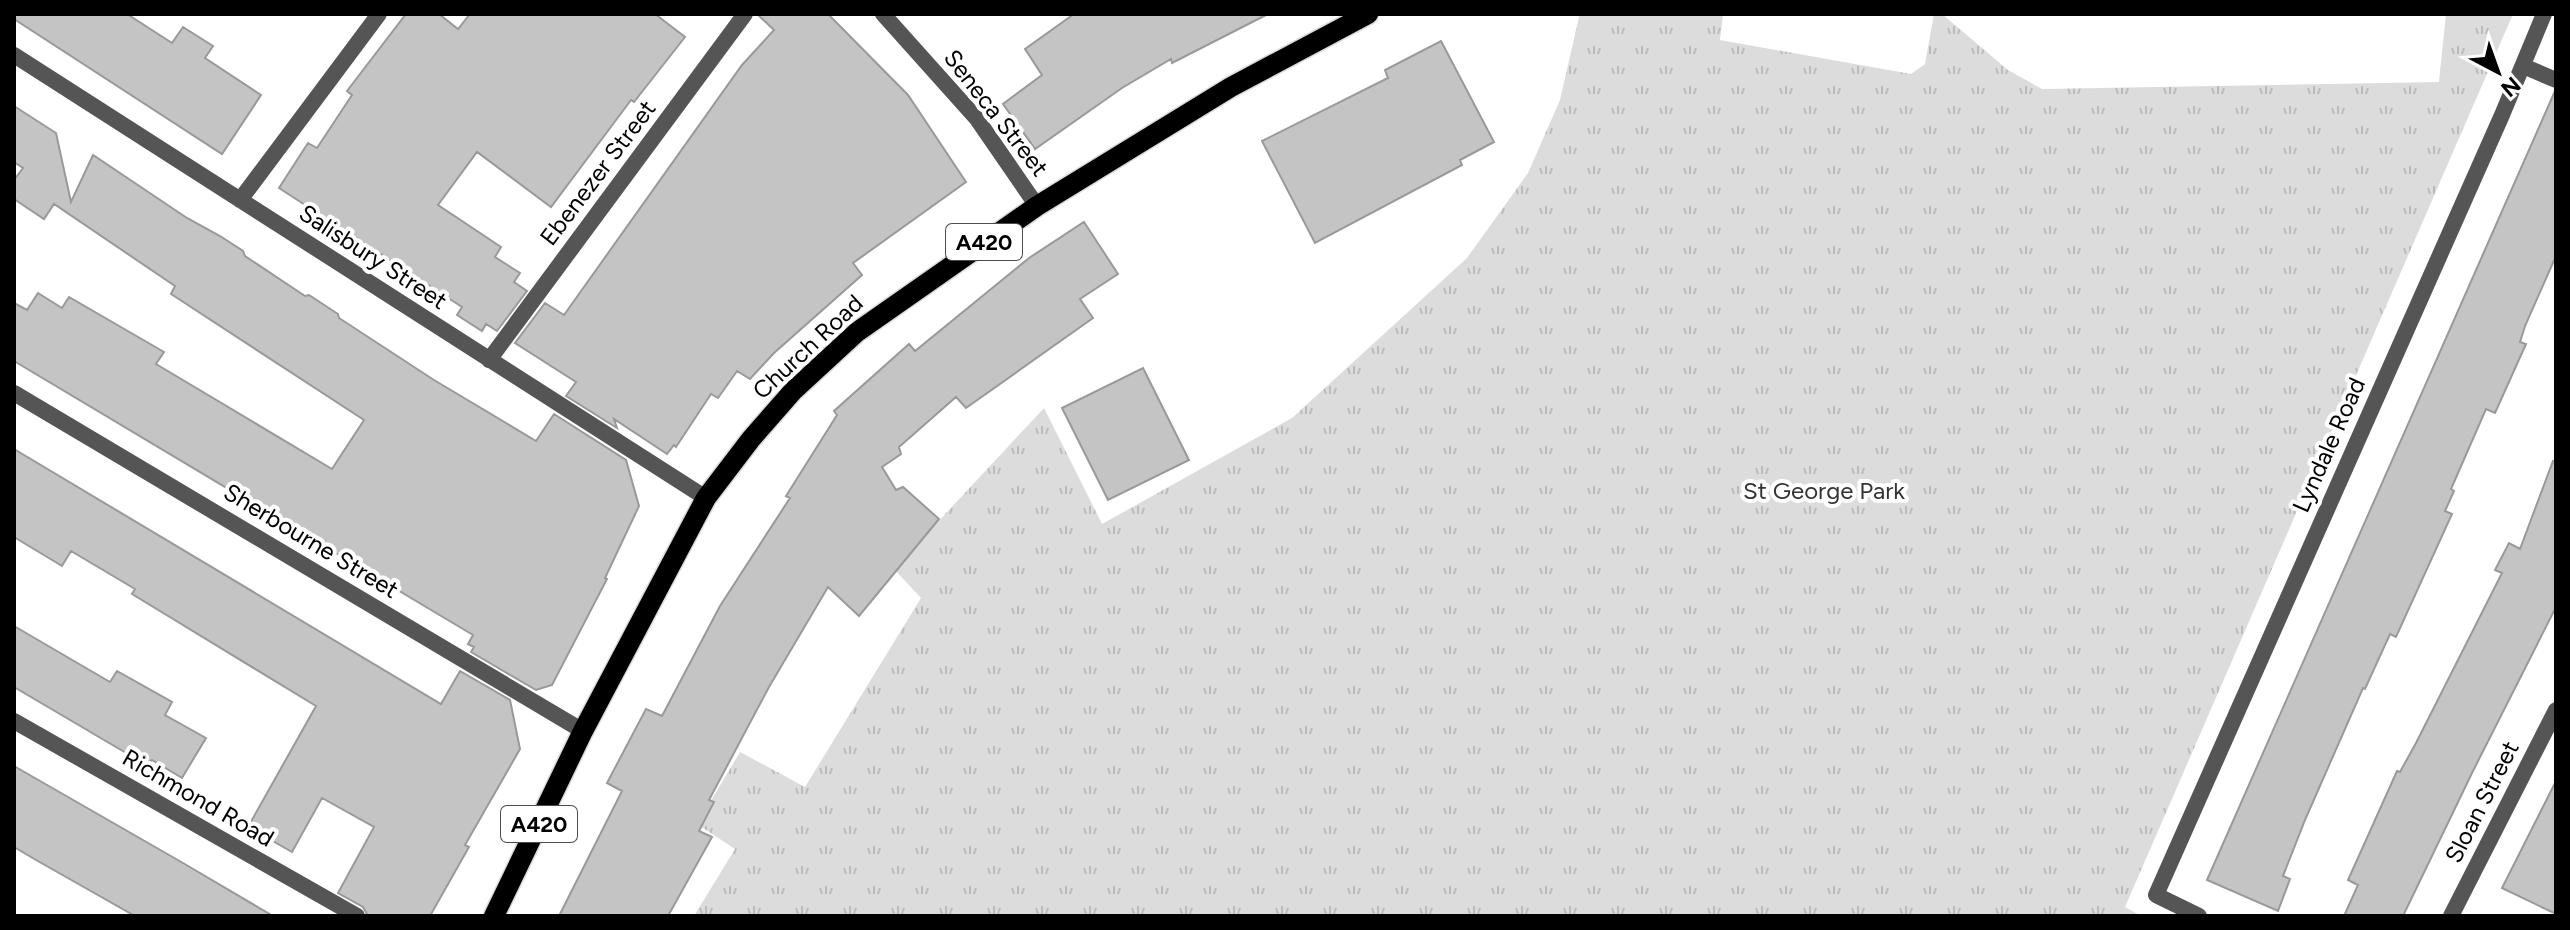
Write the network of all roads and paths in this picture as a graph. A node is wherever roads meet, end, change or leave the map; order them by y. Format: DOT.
graph roads {
  1 [pos="379,14"];
  2 [pos="745,14"];
  3 [pos="883,14"];
  4 [pos="1368,14"];
  5 [pos="2544,14"];
  6 [pos="14,55"];
  7 [pos="2523,66"];
  8 [pos="2556,80"];
  9 [pos="240,200"];
  10 [pos="1037,206"];
  11 [pos="489,360"];
  12 [pos="14,393"];
  13 [pos="706,498"];
  14 [pos="2556,710"];
  15 [pos="14,721"];
  16 [pos="583,731"];
  17 [pos="357,916"];
  18 [pos="494,916"];
  19 [pos="2199,916"];
  20 [pos="2451,916"];
  1 -- 9 [label="street"];
  2 -- 11 [label="street, Ebenezer Street"];
  3 -- 10 [label="street, Seneca Street"];
  4 -- 10 [label="main road, Church Road / A420"];
  5 -- 7 [label="street, Lyndale Road"];
  6 -- 9 [label="street, Salisbury Street"];
  7 -- 8 [label="street"];
  7 -- 19 [label="street, Lyndale Road"];
  9 -- 11 [label="street, Salisbury Street"];
  10 -- 13 [label="main road, Church Road / A420"];
  11 -- 13 [label="street, Salisbury Street"];
  12 -- 16 [label="street, Sherbourne Street"];
  13 -- 16 [label="main road, Church Road / A420"];
  14 -- 20 [label="street, Sloan Street"];
  15 -- 17 [label="street, Richmond Road"];
  16 -- 18 [label="main road, Church Road / A420"];
}
